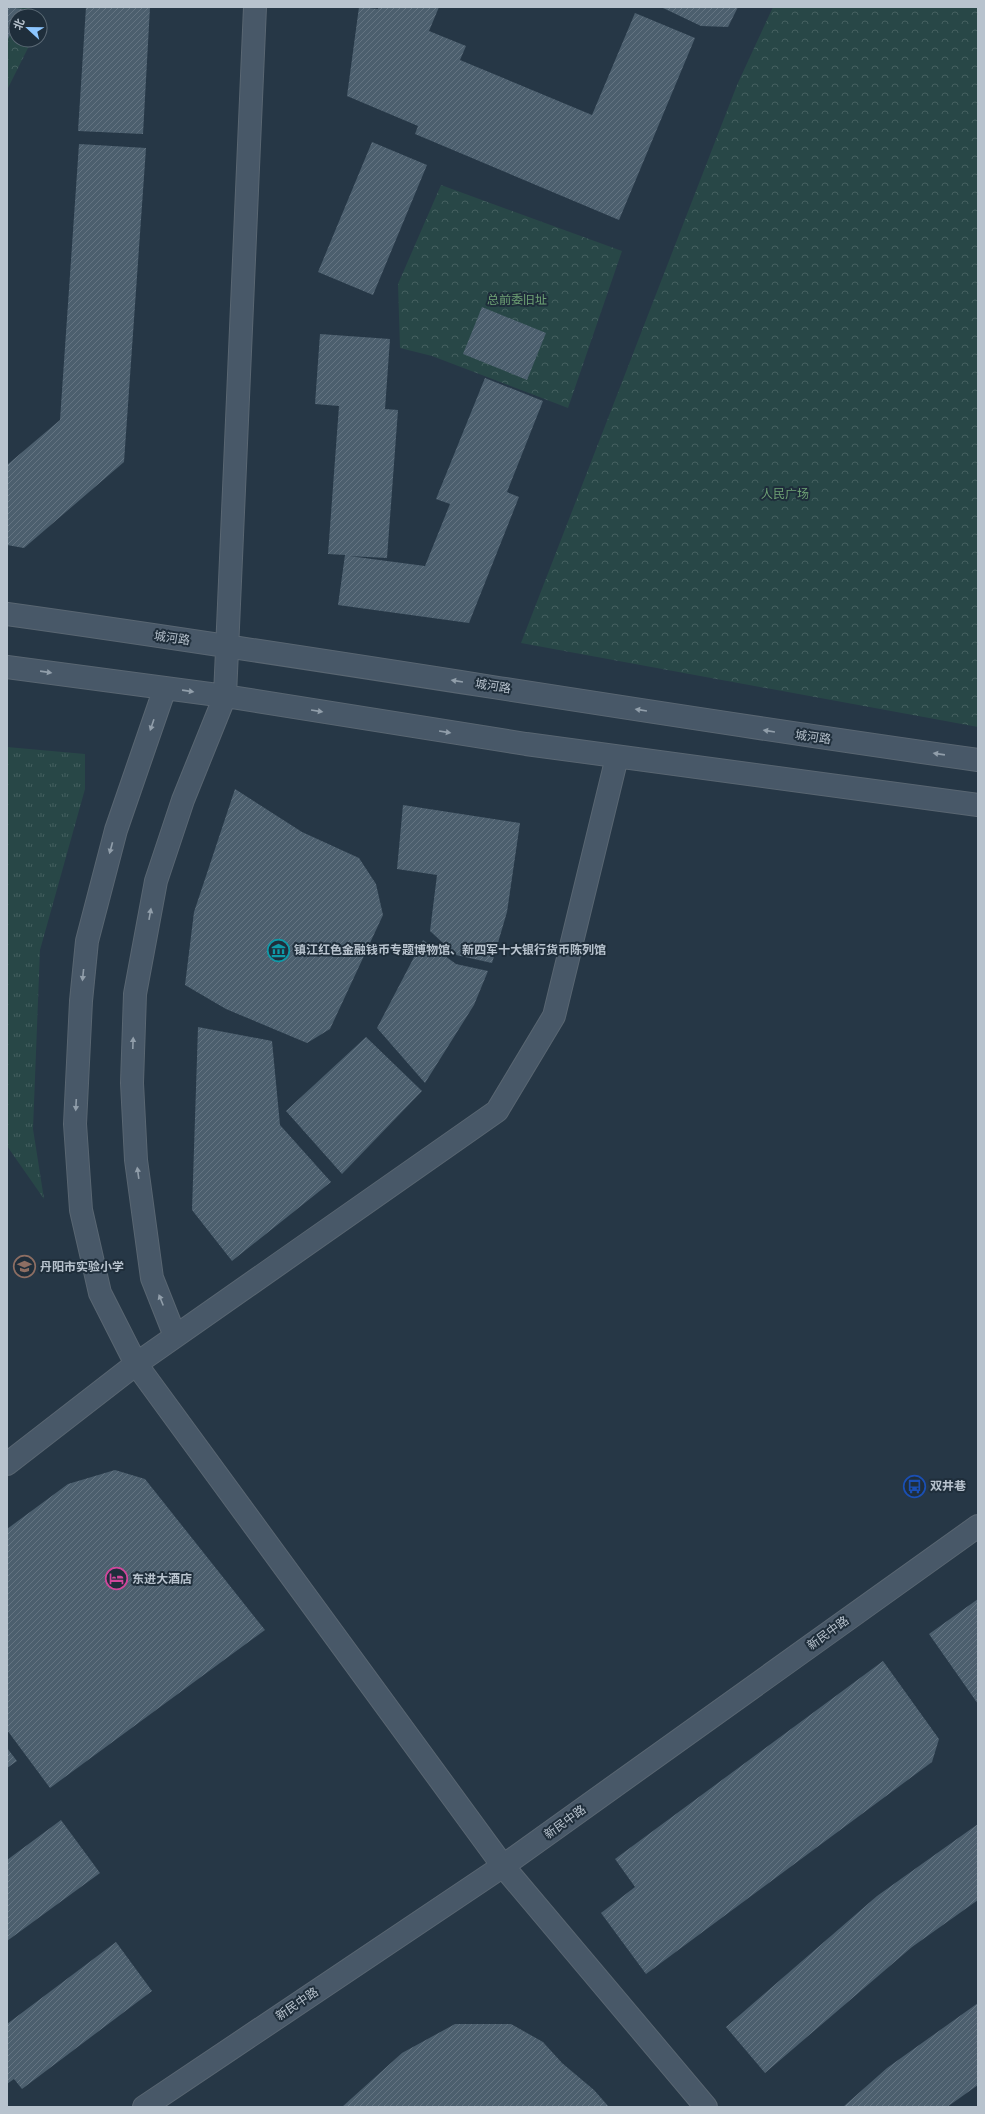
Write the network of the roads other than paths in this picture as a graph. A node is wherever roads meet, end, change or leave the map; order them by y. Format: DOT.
graph roads {
  1 [pos="255,7"];
  2 [pos="7,614"];
  3 [pos="227,646"];
  4 [pos="7,667"];
  5 [pos="165,688"];
  6 [pos="224,696"];
  7 [pos="617,757"];
  8 [pos="978,760"];
  9 [pos="978,805"];
  10 [pos="176,1336"];
  11 [pos="136,1364"];
  12 [pos="7,1464"];
  13 [pos="978,1526"];
  14 [pos="503,1866"];
  15 [pos="144,2107"];
  16 [pos="706,2107"];
  1 -- 3 [label="main road"];
  2 -- 3 [label="main road, 城河路"];
  3 -- 6 [label="main road"];
  8 -- 3 [label="main road, 城河路, one-way"];
  4 -- 5 [label="main road, one-way"];
  5 -- 6 [label="main road, one-way"];
  5 -- 11 [label="main road, one-way"];
  6 -- 7 [label="main road, one-way"];
  10 -- 6 [label="main road, one-way"];
  7 -- 9 [label="main road"];
  7 -- 10 [label="main road"];
  10 -- 11 [label="main road"];
  11 -- 12 [label="main road"];
  11 -- 14 [label="main road"];
  13 -- 14 [label="main road, 新民中路"];
  14 -- 15 [label="main road, 新民中路"];
  14 -- 16 [label="main road"];
}
